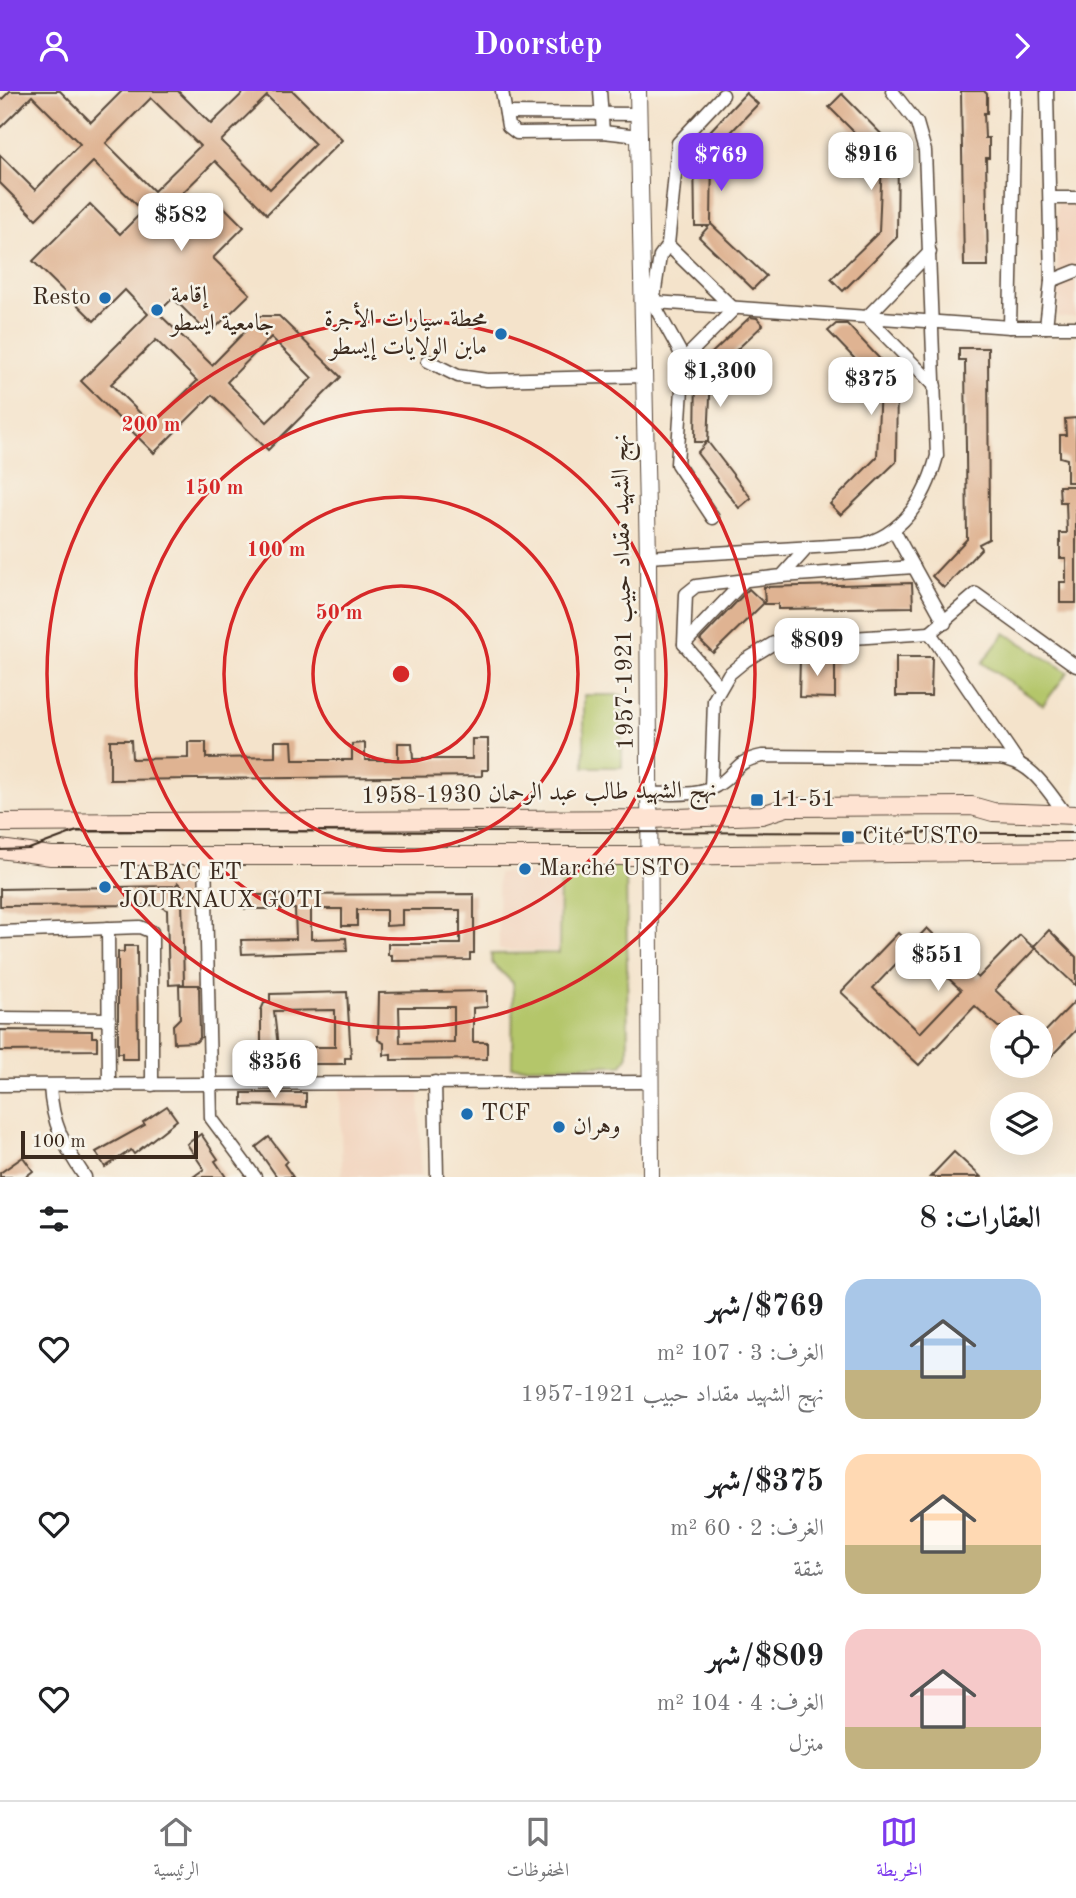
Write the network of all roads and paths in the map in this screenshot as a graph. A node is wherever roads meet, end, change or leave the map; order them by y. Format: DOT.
graph roads {
  1 [pos="502,91"];
  2 [pos="600,91"];
  3 [pos="638,91"];
  4 [pos="892,91"];
  5 [pos="1014,91"];
  6 [pos="1047,91"];
  7 [pos="723,95"];
  8 [pos="506,113"];
  9 [pos="602,113"];
  10 [pos="639,114"];
  11 [pos="603,132"];
  12 [pos="639,136"];
  13 [pos="1051,198"];
  14 [pos="1076,198"];
  15 [pos="668,245"];
  16 [pos="930,252"];
  17 [pos="1076,271"];
  18 [pos="1051,281"];
  19 [pos="647,302"];
  20 [pos="734,309"];
  21 [pos="867,317"];
  22 [pos="933,322"];
  23 [pos="1010,327"];
  24 [pos="1046,327"];
  25 [pos="1076,327"];
  26 [pos="684,359"];
  27 [pos="428,362"];
  28 [pos="644,376"];
  29 [pos="934,386"];
  30 [pos="713,518"];
  31 [pos="894,531"];
  32 [pos="807,548"];
  33 [pos="648,557"];
  34 [pos="914,567"];
  35 [pos="782,576"];
  36 [pos="745,580"];
  37 [pos="945,623"];
  38 [pos="930,633"];
  39 [pos="684,644"];
  40 [pos="1076,666"];
  41 [pos="720,687"];
  42 [pos="1018,762"];
  43 [pos="710,789"];
  44 [pos="649,794"];
  45 [pos="1071,815"];
  46 [pos="649,819"];
  47 [pos="0,823"];
  48 [pos="0,849"];
  49 [pos="1076,851"];
  50 [pos="205,855"];
  51 [pos="649,856"];
  52 [pos="108,928"];
  53 [pos="0,932"];
  54 [pos="0,1018"];
  55 [pos="109,1019"];
  56 [pos="435,1082"];
  57 [pos="650,1082"];
  58 [pos="0,1085"];
  59 [pos="109,1085"];
  60 [pos="152,1085"];
  61 [pos="210,1085"];
  62 [pos="50,1086"];
  63 [pos="85,1177"];
  64 [pos="255,1177"];
  65 [pos="437,1177"];
  66 [pos="652,1177"];
  1 -- 8 [label="street"];
  2 -- 9 [label="street"];
  3 -- 10 [label="street, نهج الشهيد مقداد حبيب 1921-1957"];
  4 -- 16 [label="street"];
  5 -- 23 [label="street"];
  6 -- 13 [label="street"];
  7 -- 15 [label="street"];
  8 -- 9 [label="street"];
  8 -- 11 [label="street"];
  9 -- 10 [label="street"];
  9 -- 11 [label="street"];
  10 -- 12 [label="street, نهج الشهيد مقداد حبيب 1921-1957"];
  11 -- 12 [label="street"];
  12 -- 19 [label="street, نهج الشهيد مقداد حبيب 1921-1957"];
  13 -- 14 [label="street"];
  13 -- 18 [label="street"];
  15 -- 19 [label="street"];
  15 -- 20 [label="street"];
  16 -- 21 [label="street"];
  16 -- 22 [label="street"];
  17 -- 18 [label="street"];
  18 -- 24 [label="street"];
  19 -- 20 [label="street"];
  19 -- 26 [label="street"];
  19 -- 28 [label="street, نهج الشهيد مقداد حبيب 1921-1957"];
  20 -- 21 [label="street"];
  20 -- 26 [label="street"];
  21 -- 22 [label="street"];
  21 -- 29 [label="street"];
  22 -- 23 [label="street"];
  22 -- 29 [label="street"];
  23 -- 24 [label="street"];
  24 -- 25 [label="street"];
  26 -- 30 [label="street"];
  27 -- 28 [label="street"];
  28 -- 33 [label="street, نهج الشهيد مقداد حبيب 1921-1957"];
  29 -- 31 [label="street"];
  31 -- 32 [label="street"];
  31 -- 34 [label="street"];
  32 -- 33 [label="street"];
  32 -- 35 [label="street"];
  33 -- 44 [label="street, نهج الشهيد مقداد حبيب 1921-1957"];
  34 -- 35 [label="street"];
  34 -- 37 [label="street"];
  35 -- 36 [label="street"];
  36 -- 39 [label="street"];
  36 -- 39 [label="street"];
  37 -- 38 [label="street"];
  37 -- 40 [label="street"];
  38 -- 41 [label="street"];
  38 -- 42 [label="street"];
  39 -- 41 [label="street"];
  41 -- 43 [label="street"];
  42 -- 43 [label="street"];
  42 -- 45 [label="street"];
  43 -- 44 [label="street"];
  44 -- 46 [label="street, نهج الشهيد مقداد حبيب 1921-1957"];
  45 -- 46 [label="main road, نهج الشهيد طالب عبد الرحمان 1930-1958"];
  46 -- 47 [label="main road, نهج الشهيد طالب عبد الرحمان 1930-1958"];
  46 -- 51 [label="street, نهج الشهيد مقداد حبيب 1921-1957"];
  48 -- 50 [label="main road"];
  49 -- 51 [label="main road"];
  50 -- 51 [label="main road"];
  50 -- 61 [label="street"];
  51 -- 57 [label="street, نهج الشهيد مقداد حبيب 1921-1957"];
  52 -- 53 [label="street"];
  52 -- 55 [label="street"];
  52 -- 60 [label="street"];
  54 -- 55 [label="street"];
  55 -- 59 [label="street"];
  56 -- 57 [label="street"];
  56 -- 61 [label="street"];
  56 -- 65 [label="street"];
  57 -- 66 [label="street, نهج الشهيد مقداد حبيب 1921-1957"];
  58 -- 62 [label="street"];
  59 -- 60 [label="street"];
  59 -- 62 [label="street"];
  60 -- 61 [label="street"];
  61 -- 64 [label="street"];
  62 -- 63 [label="street"];
}
